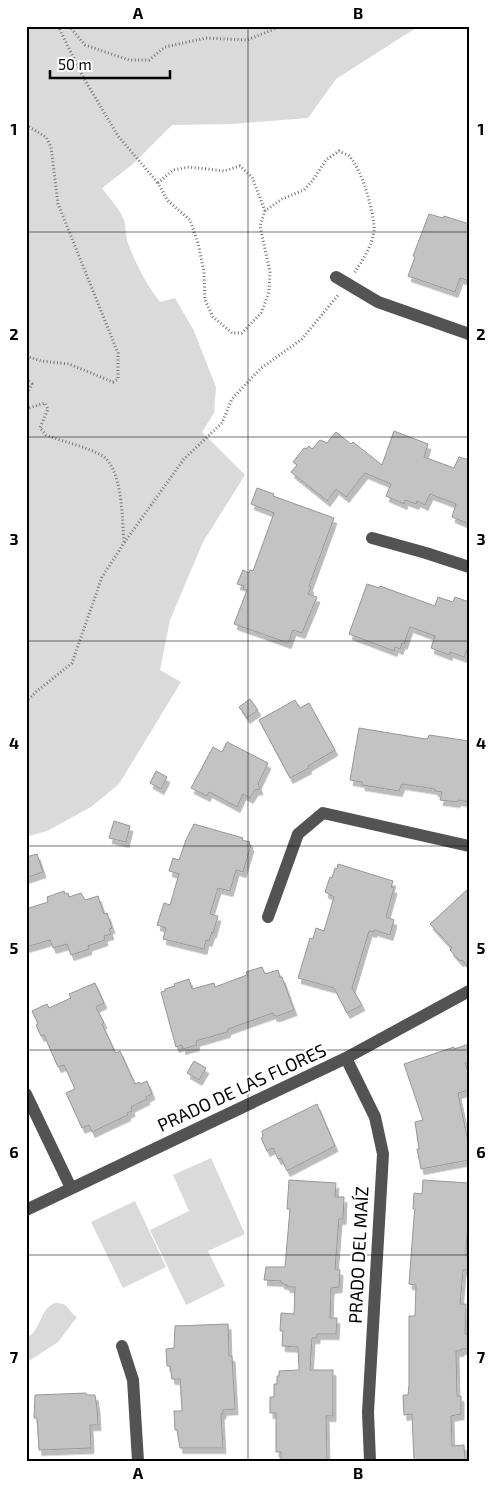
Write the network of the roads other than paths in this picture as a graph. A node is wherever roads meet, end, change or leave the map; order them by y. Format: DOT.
graph roads {
  1 [pos="341,280"];
  2 [pos="469,334"];
  3 [pos="372,538"];
  4 [pos="469,567"];
  5 [pos="469,846"];
  6 [pos="268,917"];
  7 [pos="469,991"];
  8 [pos="346,1058"];
  9 [pos="26,1094"];
  10 [pos="71,1188"];
  11 [pos="26,1210"];
  12 [pos="122,1346"];
  13 [pos="138,1461"];
  14 [pos="370,1461"];
  1 -- 2 [label="street"];
  3 -- 4 [label="street"];
  5 -- 6 [label="street"];
  7 -- 8 [label="street, PRADO DE LAS FLORES"];
  8 -- 10 [label="street, PRADO DE LAS FLORES"];
  8 -- 14 [label="street, PRADO DEL MAÍZ"];
  9 -- 10 [label="street"];
  10 -- 11 [label="street, PRADO DE LAS FLORES"];
  12 -- 13 [label="street"];
}
